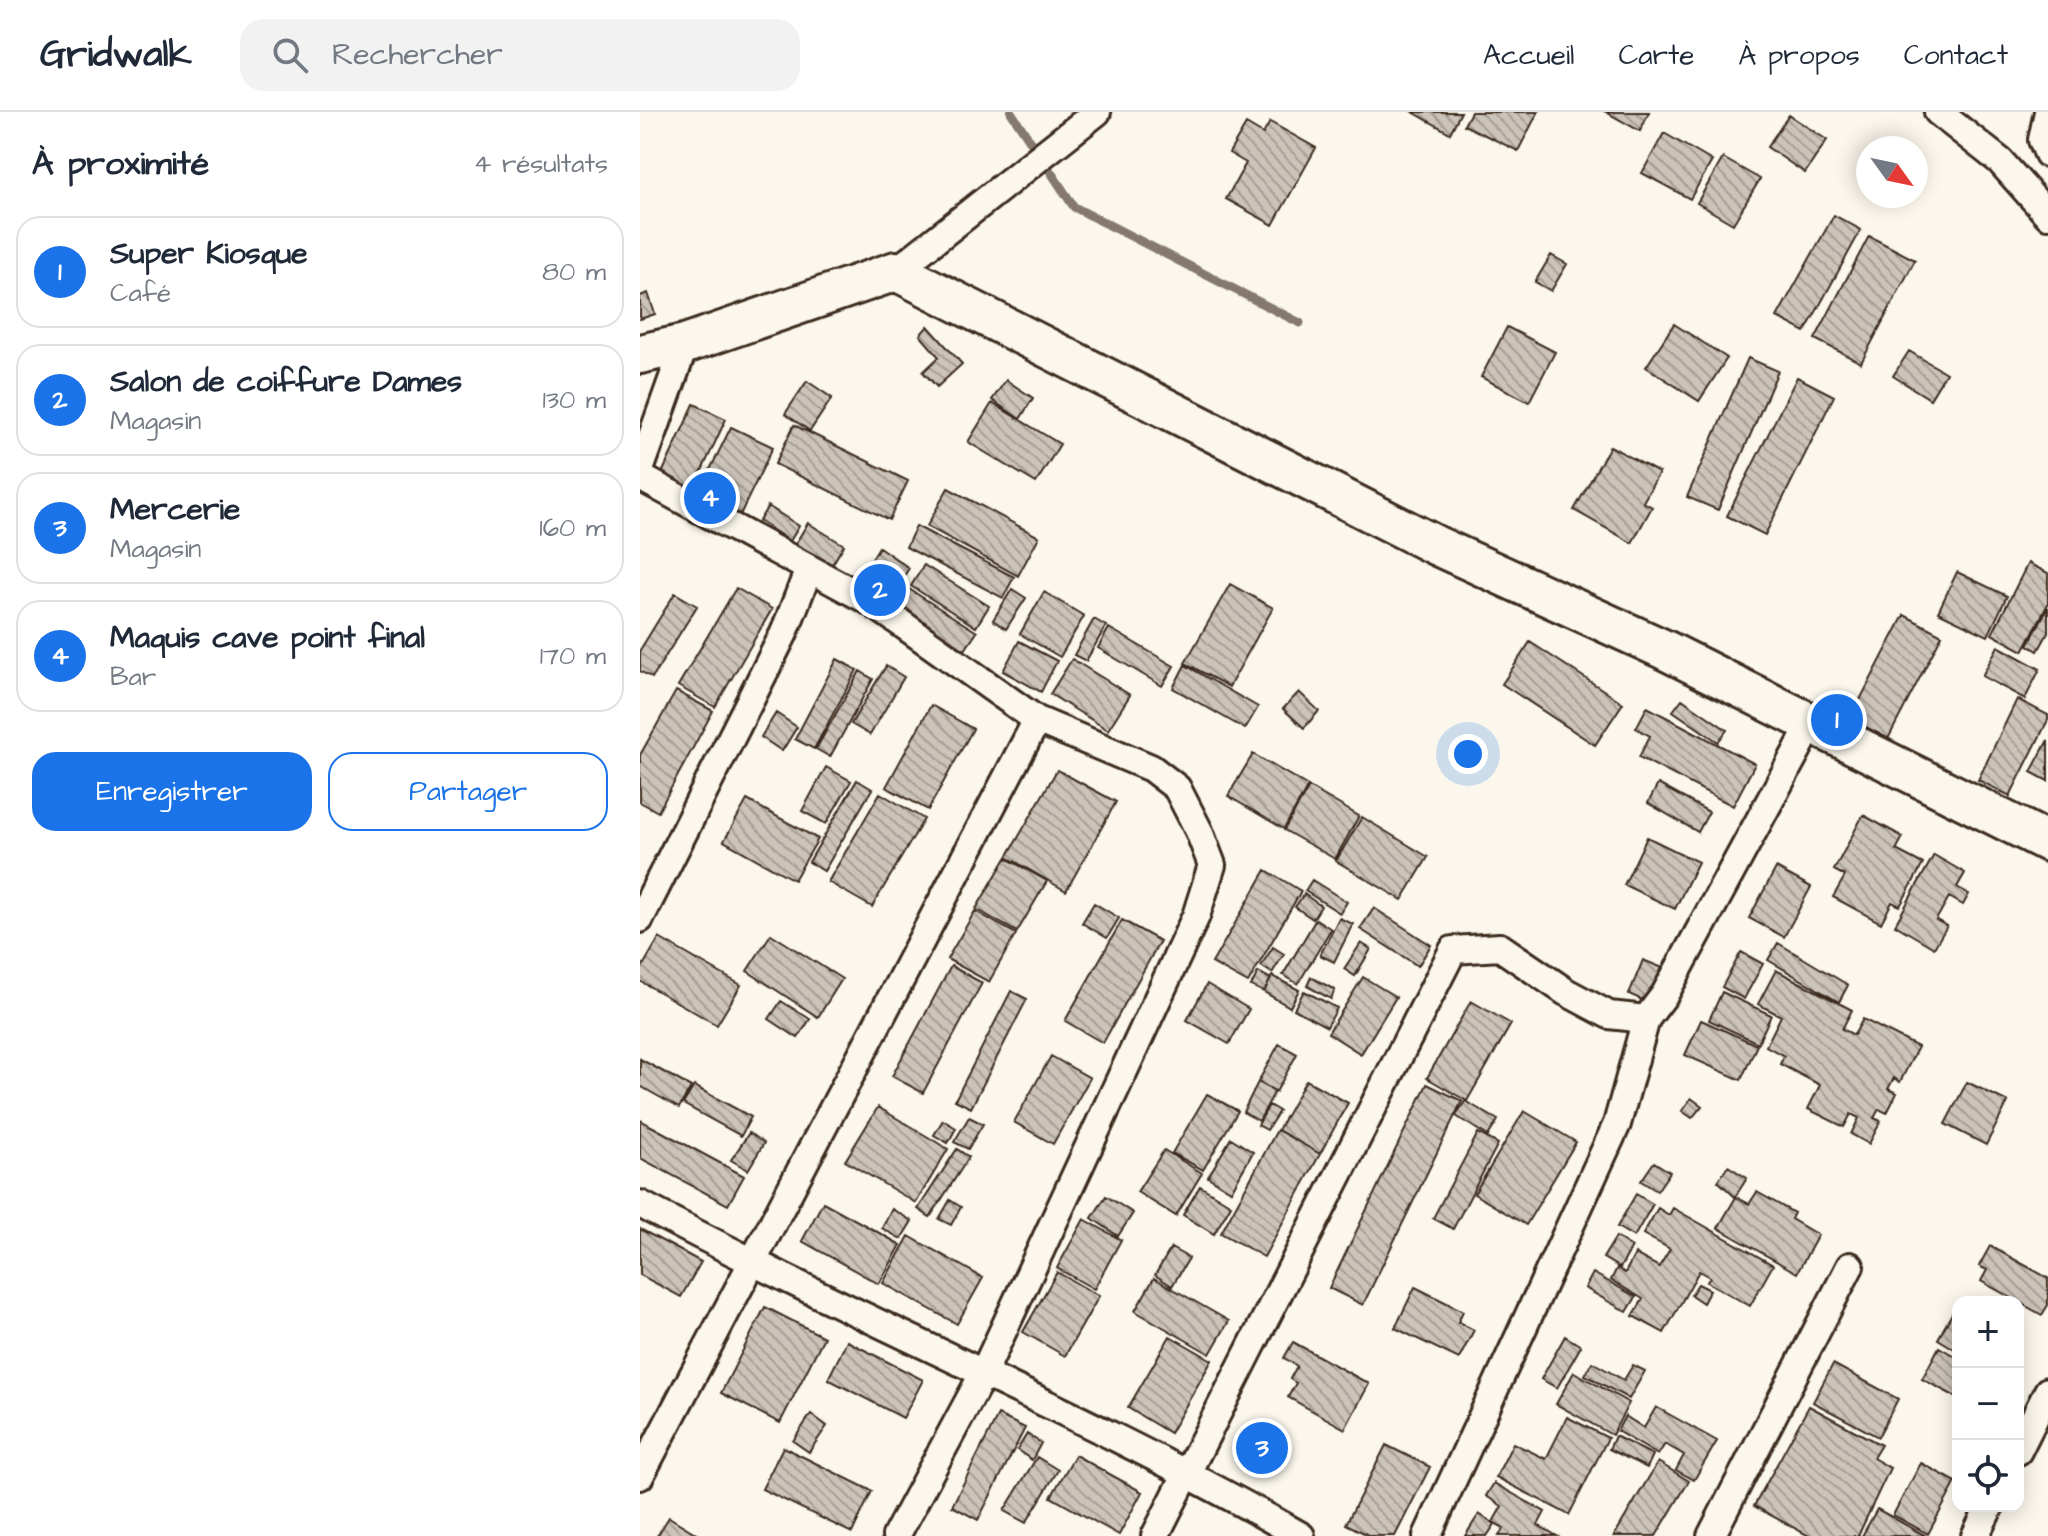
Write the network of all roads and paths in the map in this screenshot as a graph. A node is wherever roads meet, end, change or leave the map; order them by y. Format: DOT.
graph roads {
  1 [pos="1097,112"];
  2 [pos="1938,112"];
  3 [pos="2048,112"];
  4 [pos="2048,154"];
  5 [pos="2048,215"];
  6 [pos="896,271"];
  7 [pos="685,344"];
  8 [pos="640,354"];
  9 [pos="640,470"];
  10 [pos="640,477"];
  11 [pos="809,569"];
  12 [pos="1037,720"];
  13 [pos="1811,725"];
  14 [pos="2048,842"];
  15 [pos="640,919"];
  16 [pos="1646,1019"];
  17 [pos="640,1204"];
  18 [pos="752,1264"];
  19 [pos="1850,1266"];
  20 [pos="982,1376"];
  21 [pos="2048,1391"];
  22 [pos="2024,1440"];
  23 [pos="1187,1471"];
  24 [pos="640,1476"];
  25 [pos="1987,1512"];
  26 [pos="896,1536"];
  27 [pos="1155,1536"];
  28 [pos="1301,1536"];
  29 [pos="1427,1536"];
  30 [pos="1711,1536"];
  31 [pos="1975,1536"];
  1 -- 6 [label="street"];
  2 -- 5 [label="street"];
  3 -- 4 [label="street"];
  6 -- 7 [label="main road"];
  6 -- 13 [label="main road"];
  7 -- 8 [label="main road"];
  7 -- 9 [label="street"];
  10 -- 11 [label="street"];
  11 -- 12 [label="street"];
  11 -- 15 [label="street"];
  12 -- 18 [label="street"];
  12 -- 20 [label="street"];
  13 -- 14 [label="main road"];
  13 -- 16 [label="street"];
  16 -- 23 [label="street"];
  16 -- 29 [label="street"];
  17 -- 18 [label="street"];
  18 -- 20 [label="street"];
  18 -- 24 [label="street"];
  19 -- 30 [label="street"];
  20 -- 23 [label="street"];
  20 -- 26 [label="street"];
  21 -- 22 [label="street"];
  23 -- 27 [label="street"];
  23 -- 28 [label="street"];
  25 -- 31 [label="street"];
}
